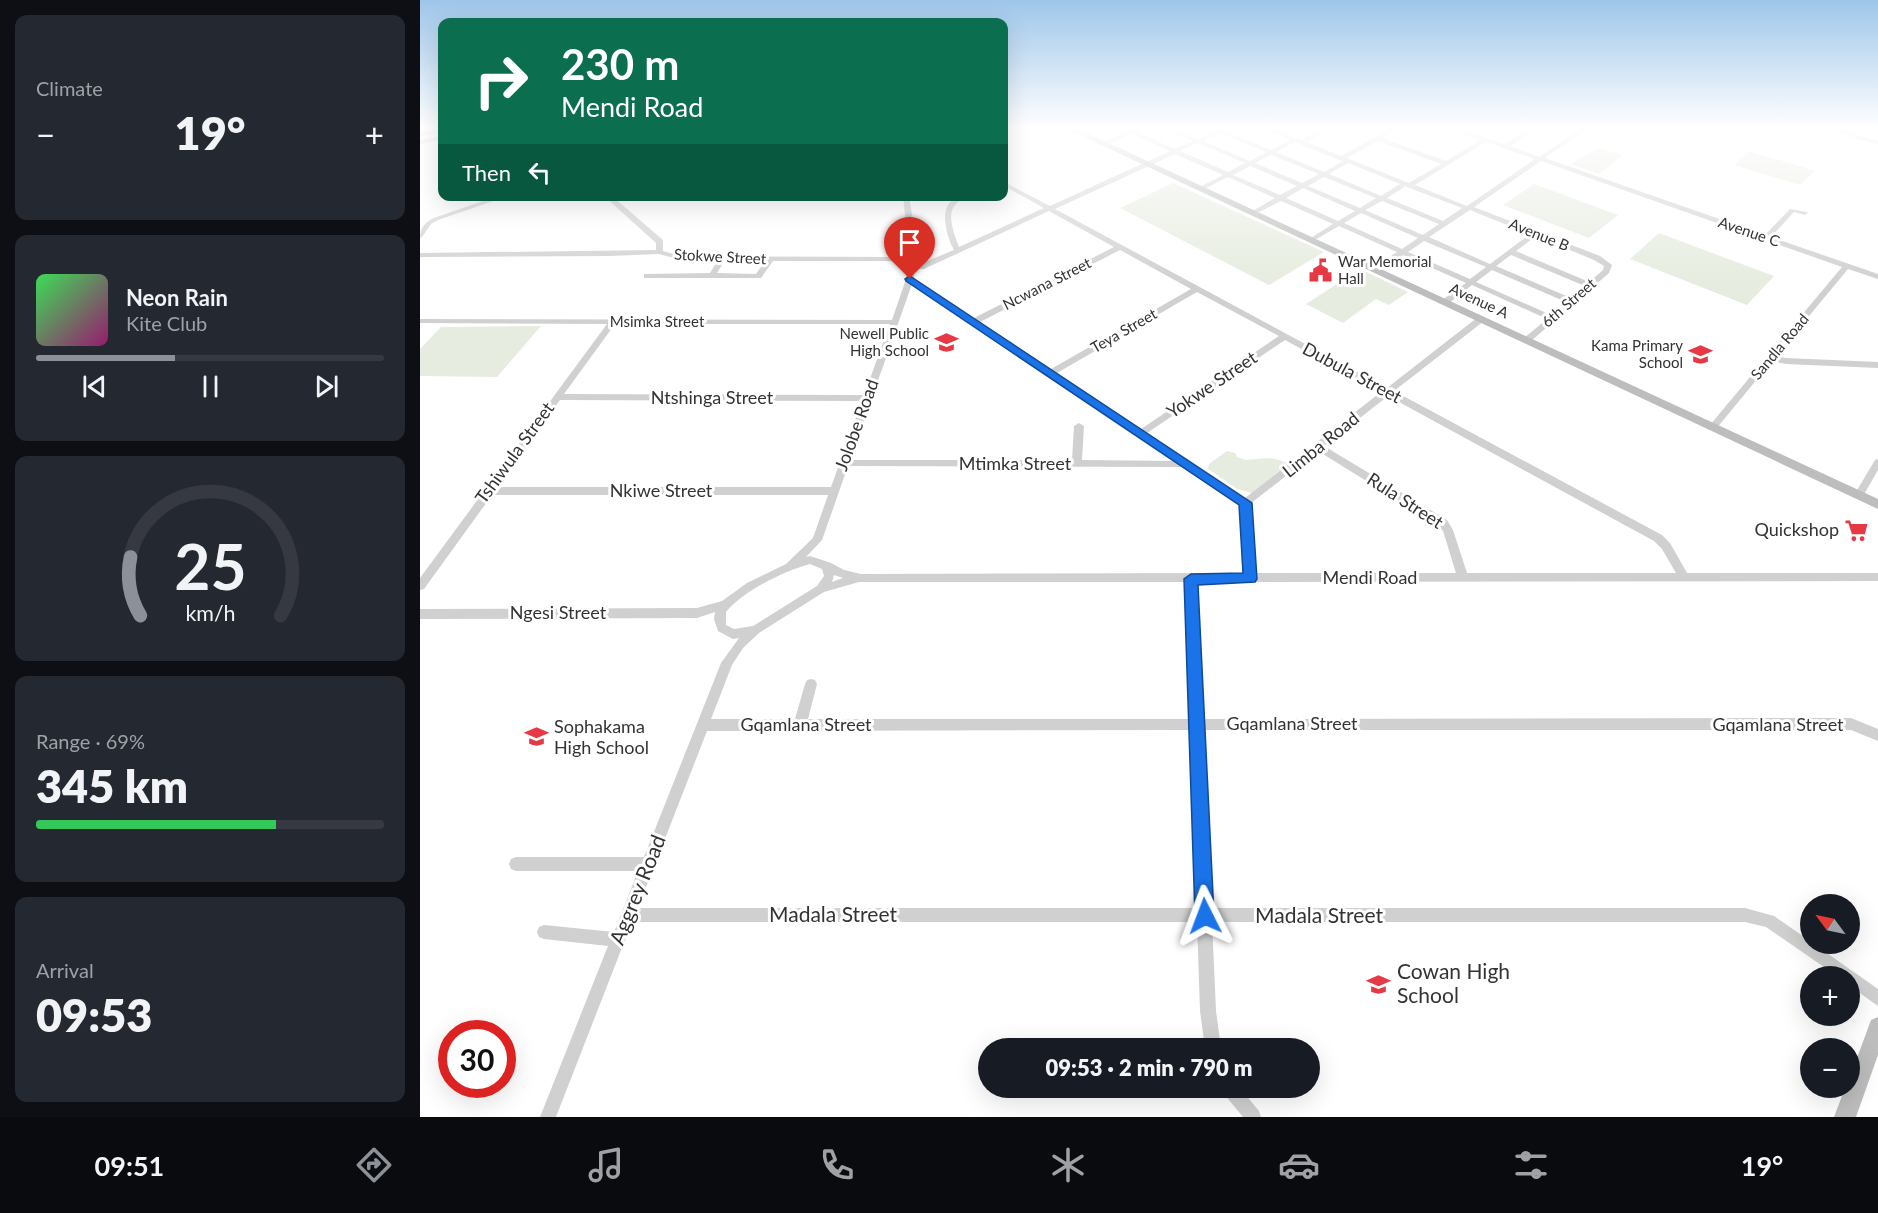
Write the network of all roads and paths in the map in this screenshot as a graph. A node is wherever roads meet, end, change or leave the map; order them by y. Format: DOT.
graph roads {
  1 [pos="1116,179"];
  2 [pos="1178,179"];
  3 [pos="1219,179"];
  4 [pos="1237,179"];
  5 [pos="1285,179"];
  6 [pos="1315,179"];
  7 [pos="1336,179"];
  8 [pos="1392,179"];
  9 [pos="1417,179"];
  10 [pos="1510,179"];
  11 [pos="1597,179"];
  12 [pos="1407,185"];
  13 [pos="1008,186"];
  14 [pos="1302,186"];
  15 [pos="1200,189"];
  16 [pos="1281,198"];
  17 [pos="1381,198"];
  18 [pos="490,201"];
  19 [pos="613,201"];
  20 [pos="907,201"];
  21 [pos="956,201"];
  22 [pos="1468,208"];
  23 [pos="1050,209"];
  24 [pos="1360,211"];
  25 [pos="1253,213"];
  26 [pos="1805,213"];
  27 [pos="1338,224"];
  28 [pos="1444,224"];
  29 [pos="1535,234"];
  30 [pos="420,236"];
  31 [pos="1424,238"];
  32 [pos="1766,238"];
  33 [pos="1311,240"];
  34 [pos="1119,248"];
  35 [pos="958,251"];
  36 [pos="659,252"];
  37 [pos="1402,252"];
  38 [pos="1511,252"];
  39 [pos="420,255"];
  40 [pos="722,259"];
  41 [pos="770,259"];
  42 [pos="1608,265"];
  43 [pos="1846,266"];
  44 [pos="916,267"];
  45 [pos="1491,267"];
  46 [pos="1376,270"];
  47 [pos="712,275"];
  48 [pos="647,276"];
  49 [pos="1878,278"];
  50 [pos="1471,282"];
  51 [pos="1590,285"];
  52 [pos="1196,289"];
  53 [pos="1571,301"];
  54 [pos="1445,302"];
  55 [pos="1481,318"];
  56 [pos="1552,318"];
  57 [pos="420,321"];
  58 [pos="975,321"];
  59 [pos="612,322"];
  60 [pos="893,322"];
  61 [pos="1285,336"];
  62 [pos="1527,340"];
  63 [pos="1770,358"];
  64 [pos="1878,365"];
  65 [pos="1052,372"];
  66 [pos="1387,392"];
  67 [pos="556,397"];
  68 [pos="867,398"];
  69 [pos="1079,426"];
  70 [pos="1713,427"];
  71 [pos="1140,434"];
  72 [pos="1318,447"];
  73 [pos="1878,462"];
  74 [pos="844,463"];
  75 [pos="1077,464"];
  76 [pos="1186,464"];
  77 [pos="834,490"];
  78 [pos="488,491"];
  79 [pos="1859,495"];
  80 [pos="1245,503"];
  81 [pos="1878,504"];
  82 [pos="818,540"];
  83 [pos="791,565"];
  84 [pos="826,565"];
  85 [pos="1463,577"];
  86 [pos="1684,577"];
  87 [pos="1878,577"];
  88 [pos="861,578"];
  89 [pos="1191,579"];
  90 [pos="1250,579"];
  91 [pos="420,586"];
  92 [pos="821,590"];
  93 [pos="726,604"];
  94 [pos="697,613"];
  95 [pos="420,614"];
  96 [pos="723,628"];
  97 [pos="755,630"];
  98 [pos="727,663"];
  99 [pos="812,684"];
  100 [pos="703,725"];
  101 [pos="800,725"];
  102 [pos="1195,725"];
  103 [pos="1878,735"];
  104 [pos="516,864"];
  105 [pos="648,864"];
  106 [pos="628,915"];
  107 [pos="1205,916"];
  108 [pos="544,932"];
  109 [pos="618,940"];
  110 [pos="1833,966"];
  111 [pos="1860,985"];
  112 [pos="1878,998"];
  113 [pos="1878,1027"];
  114 [pos="1212,1038"];
  115 [pos="1238,1098"];
  116 [pos="548,1117"];
  117 [pos="1253,1117"];
  118 [pos="1845,1117"];
  1 -- 23 [label="street"];
  2 -- 15 [label="street, Avenue A"];
  3 -- 15 [label="street"];
  4 -- 16 [label="street"];
  5 -- 14 [label="street"];
  6 -- 14 [label="street"];
  7 -- 17 [label="street"];
  8 -- 12 [label="street, Avenue B"];
  9 -- 12 [label="street"];
  10 -- 22 [label="street"];
  11 -- 32 [label="street, Avenue C"];
  12 -- 17 [label="street"];
  12 -- 22 [label="street, Avenue B"];
  13 -- 23 [label="street, Dubula Street"];
  14 -- 16 [label="street"];
  14 -- 24 [label="street"];
  15 -- 25 [label="street, Avenue A"];
  16 -- 25 [label="street"];
  16 -- 27 [label="street"];
  17 -- 24 [label="street"];
  17 -- 28 [label="street"];
  18 -- 30 [label="street"];
  19 -- 36 [label="street"];
  20 -- 44 [label="street, Jolobe Road"];
  21 -- 35 [label="street"];
  22 -- 28 [label="street"];
  22 -- 29 [label="street, Avenue B"];
  23 -- 34 [label="street, Dubula Street"];
  23 -- 35 [label="street"];
  24 -- 27 [label="street"];
  24 -- 31 [label="street"];
  25 -- 33 [label="street, Avenue A"];
  26 -- 32 [label="street"];
  27 -- 33 [label="street"];
  27 -- 37 [label="street"];
  28 -- 31 [label="street"];
  29 -- 38 [label="street"];
  29 -- 42 [label="street, Avenue B"];
  31 -- 37 [label="street"];
  31 -- 45 [label="street"];
  32 -- 43 [label="street, Avenue C"];
  33 -- 46 [label="street, Avenue A"];
  34 -- 52 [label="street, Dubula Street"];
  34 -- 58 [label="street, Ncwana Street"];
  35 -- 44 [label="street"];
  36 -- 39 [label="street, Stokwe Street"];
  36 -- 40 [label="street, Stokwe Street"];
  37 -- 46 [label="street"];
  37 -- 50 [label="street"];
  38 -- 45 [label="street"];
  38 -- 51 [label="street"];
  40 -- 41 [label="street, Stokwe Street"];
  40 -- 47 [label="street"];
  41 -- 44 [label="street, Stokwe Street"];
  41 -- 47 [label="street"];
  42 -- 51 [label="street, 6th Street"];
  43 -- 49 [label="street, Avenue C"];
  43 -- 63 [label="street, Sandla Road"];
  44 -- 58 [label="street"];
  44 -- 60 [label="street, Jolobe Road"];
  45 -- 50 [label="street"];
  45 -- 53 [label="street"];
  46 -- 54 [label="street, Avenue A"];
  47 -- 48 [label="street"];
  50 -- 54 [label="street"];
  50 -- 56 [label="street"];
  51 -- 53 [label="street, 6th Street"];
  52 -- 61 [label="street, Dubula Street"];
  52 -- 65 [label="street, Teya Street"];
  53 -- 56 [label="street, 6th Street"];
  54 -- 55 [label="street, Avenue A"];
  55 -- 62 [label="street, Avenue A"];
  55 -- 66 [label="street, Limba Road"];
  56 -- 62 [label="street, 6th Street"];
  57 -- 59 [label="street, Msimka Street"];
  58 -- 65 [label="street"];
  59 -- 60 [label="street, Msimka Street"];
  59 -- 67 [label="street, Tshiwula Street"];
  60 -- 68 [label="street, Jolobe Road"];
  61 -- 66 [label="street, Dubula Street"];
  61 -- 71 [label="street, Yokwe Street"];
  62 -- 70 [label="street, Avenue A"];
  63 -- 64 [label="street"];
  63 -- 70 [label="street, Sandla Road"];
  65 -- 71 [label="street"];
  66 -- 72 [label="street, Limba Road"];
  66 -- 86 [label="street, Dubula Street"];
  67 -- 68 [label="street, Ntshinga Street"];
  67 -- 78 [label="street, Tshiwula Street"];
  68 -- 74 [label="street, Jolobe Road"];
  69 -- 75 [label="street"];
  70 -- 79 [label="street, Avenue A"];
  71 -- 76 [label="street"];
  72 -- 80 [label="street, Limba Road"];
  72 -- 85 [label="street, Rula Street"];
  73 -- 79 [label="street"];
  74 -- 75 [label="street, Mtimka Street"];
  74 -- 77 [label="street, Jolobe Road"];
  75 -- 76 [label="street, Mtimka Street"];
  76 -- 80 [label="street"];
  77 -- 78 [label="street, Nkiwe Street"];
  77 -- 82 [label="street, Jolobe Road"];
  78 -- 91 [label="street, Tshiwula Street"];
  79 -- 81 [label="street, Avenue A"];
  80 -- 90 [label="street"];
  82 -- 83 [label="street, Jolobe Road"];
  82 -- 84 [label="street"];
  83 -- 84 [label="street"];
  83 -- 93 [label="street, Ngesi Street"];
  84 -- 88 [label="street, Mendi Road"];
  84 -- 92 [label="street"];
  85 -- 86 [label="street, Mendi Road"];
  85 -- 90 [label="street, Mendi Road"];
  86 -- 87 [label="street, Mendi Road"];
  88 -- 89 [label="street, Mendi Road"];
  88 -- 92 [label="street, Mendi Road"];
  89 -- 90 [label="street, Mendi Road"];
  89 -- 102 [label="street"];
  92 -- 97 [label="street, Mendi Road"];
  93 -- 94 [label="street, Ngesi Street"];
  93 -- 96 [label="street, Aggrey Road"];
  94 -- 95 [label="street, Ngesi Street"];
  94 -- 96 [label="street, Ngesi Street"];
  96 -- 97 [label="street"];
  96 -- 98 [label="street, Aggrey Road"];
  97 -- 98 [label="street, Aggrey Road"];
  98 -- 100 [label="street, Aggrey Road"];
  99 -- 101 [label="street"];
  100 -- 101 [label="street, Gqamlana Street"];
  100 -- 105 [label="street, Aggrey Road"];
  101 -- 102 [label="street, Gqamlana Street"];
  102 -- 103 [label="street, Gqamlana Street"];
  102 -- 107 [label="street"];
  104 -- 105 [label="street"];
  105 -- 106 [label="street, Aggrey Road"];
  106 -- 107 [label="street, Madala Street"];
  106 -- 109 [label="street, Aggrey Road"];
  107 -- 110 [label="street, Madala Street"];
  107 -- 114 [label="street"];
  108 -- 109 [label="street"];
  109 -- 116 [label="street, Aggrey Road"];
  111 -- 112 [label="street, Madala Street"];
  113 -- 118 [label="street"];
  115 -- 117 [label="street"];
}
